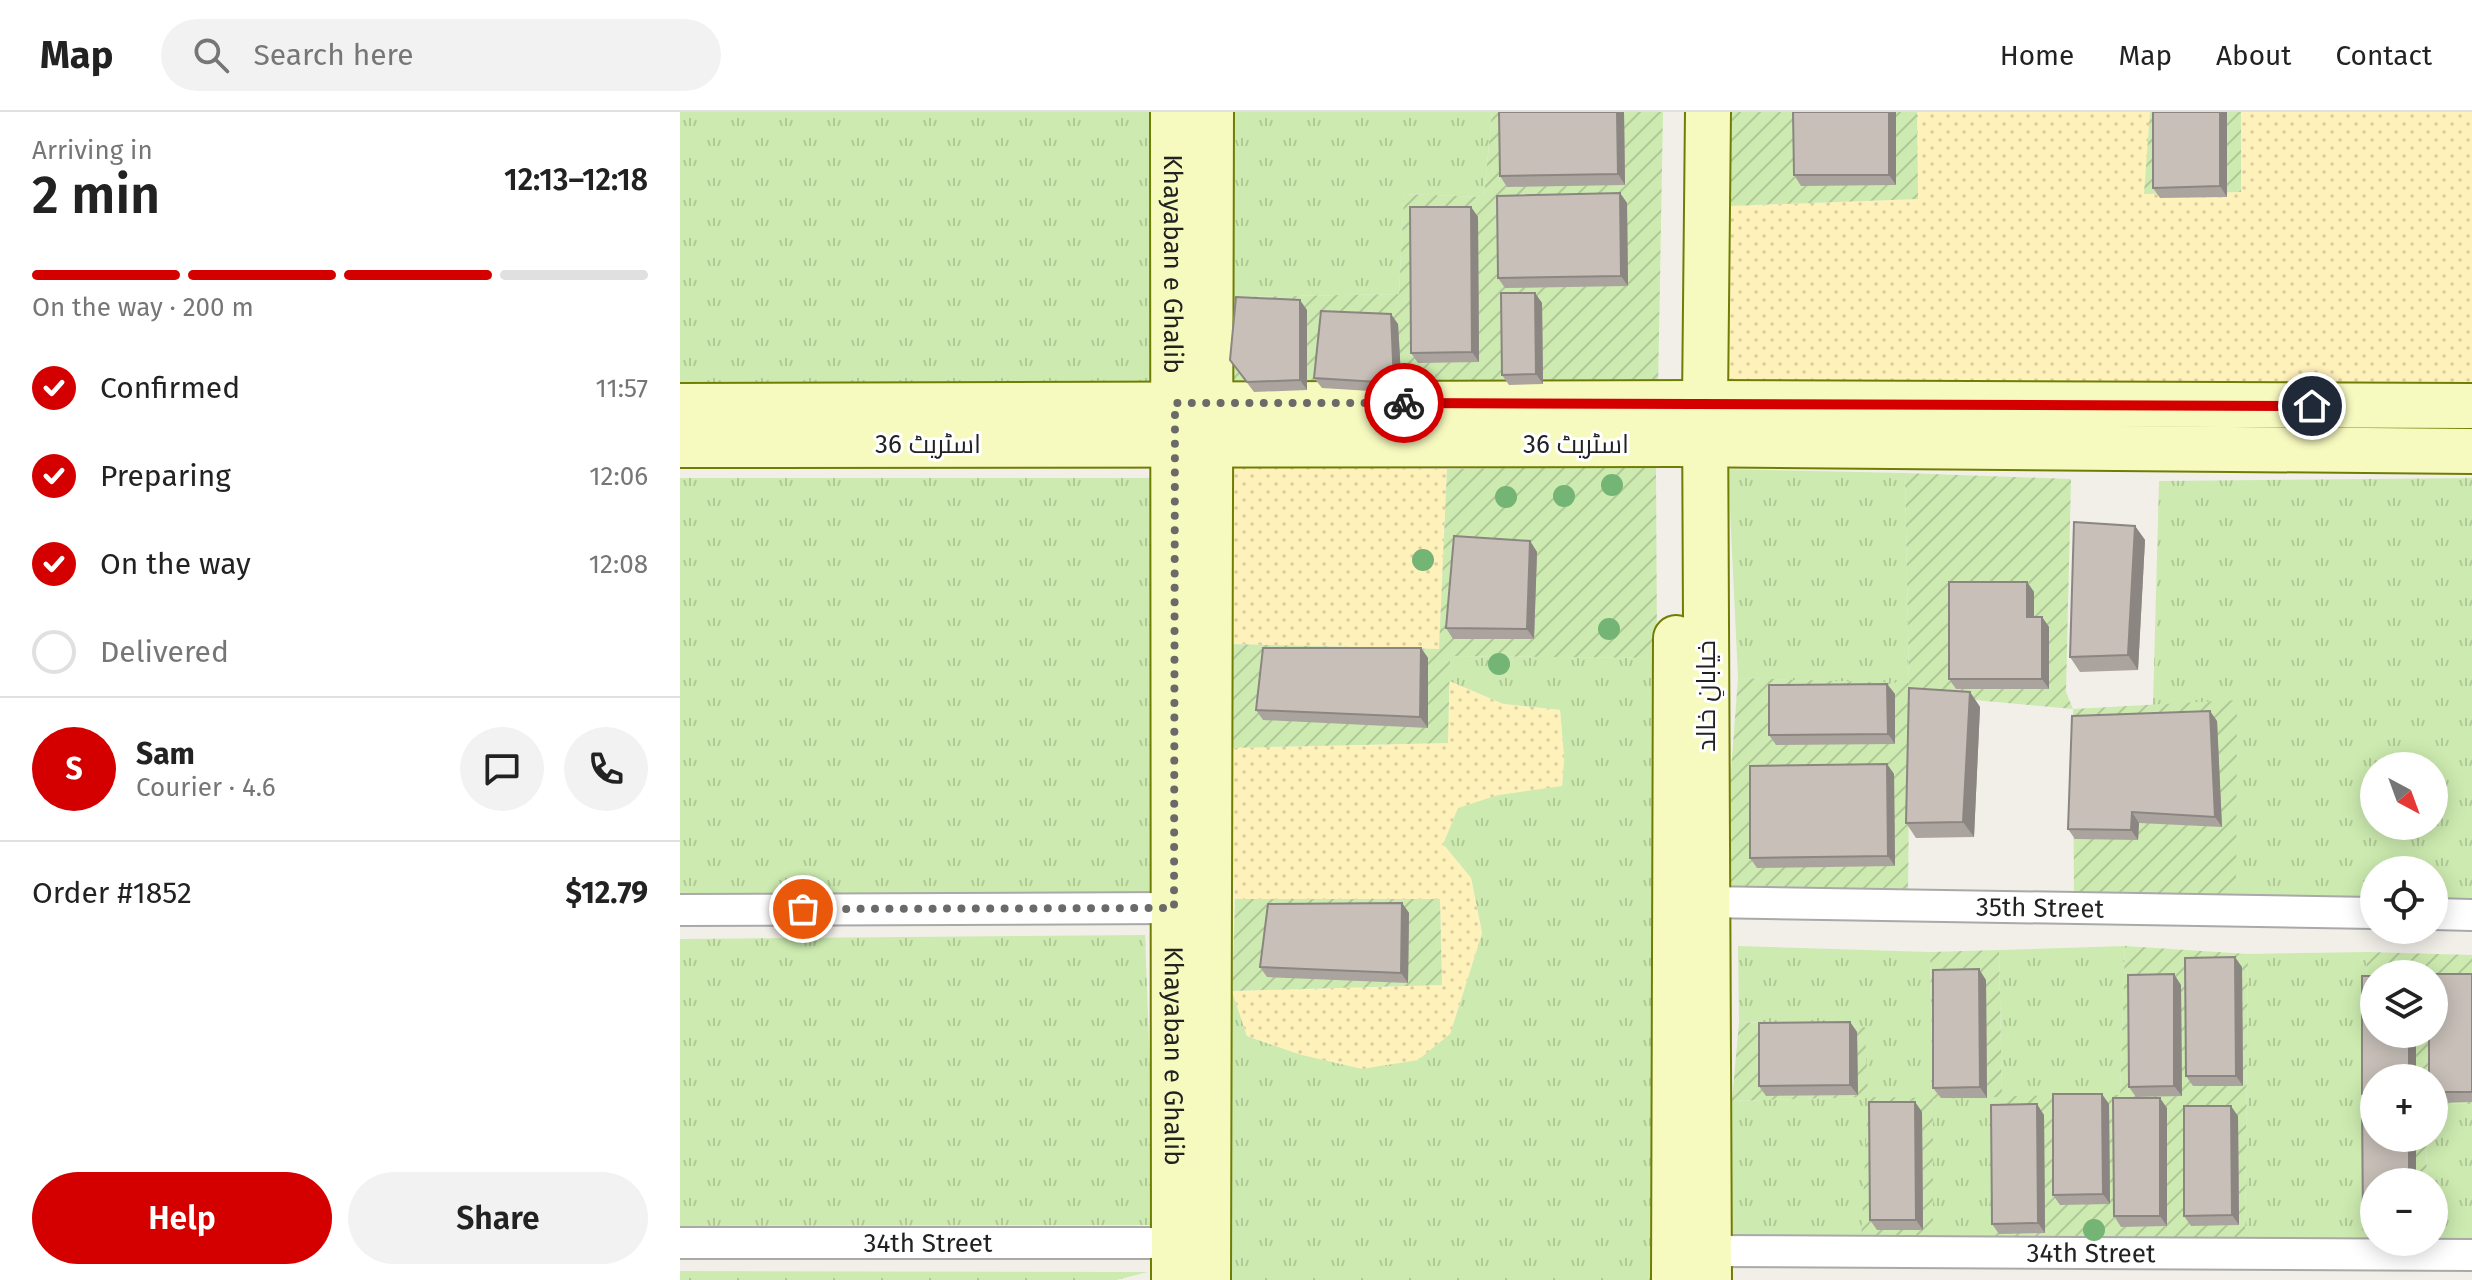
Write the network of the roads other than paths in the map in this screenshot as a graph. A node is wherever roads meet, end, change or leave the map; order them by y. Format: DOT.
graph roads {
  1 [pos="1173,112"];
  2 [pos="1211,112"];
  3 [pos="1678,112"];
  4 [pos="1708,112"];
  5 [pos="680,406"];
  6 [pos="2472,406"];
  7 [pos="1192,423"];
  8 [pos="1691,424"];
  9 [pos="680,445"];
  10 [pos="2472,451"];
  11 [pos="1706,902"];
  12 [pos="1174,908"];
  13 [pos="680,910"];
  14 [pos="2360,913"];
  15 [pos="2448,914"];
  16 [pos="2472,915"];
  17 [pos="680,1243"];
  18 [pos="2472,1255"];
  19 [pos="1174,1261"];
  20 [pos="1709,1266"];
  21 [pos="1208,1280"];
  22 [pos="1674,1280"];
  1 -- 7 [label="street, Khayaban e Ghalib"];
  2 -- 7 [label="street, Khayaban e Ghalib"];
  3 -- 8 [label="street, خیابانِ خالد"];
  4 -- 8 [label="street, خیابانِ خالد"];
  5 -- 7 [label="street, اسٹریٹ 36"];
  6 -- 8 [label="street, اسٹریٹ 36"];
  7 -- 8 [label="street, اسٹریٹ 36"];
  7 -- 9 [label="street, اسٹریٹ 36"];
  7 -- 12 [label="street, Khayaban e Ghalib"];
  7 -- 21 [label="street, Khayaban e Ghalib"];
  8 -- 10 [label="street, اسٹریٹ 36"];
  8 -- 11 [label="street, خیابانِ خالد"];
  8 -- 22 [label="street, خیابانِ خالد"];
  11 -- 14 [label="street, 35th Street"];
  11 -- 20 [label="street, خیابانِ خالد"];
  12 -- 13 [label="street"];
  12 -- 19 [label="street, Khayaban e Ghalib"];
  15 -- 16 [label="street"];
  17 -- 19 [label="street, 34th Street"];
  18 -- 20 [label="street, 34th Street"];
}
